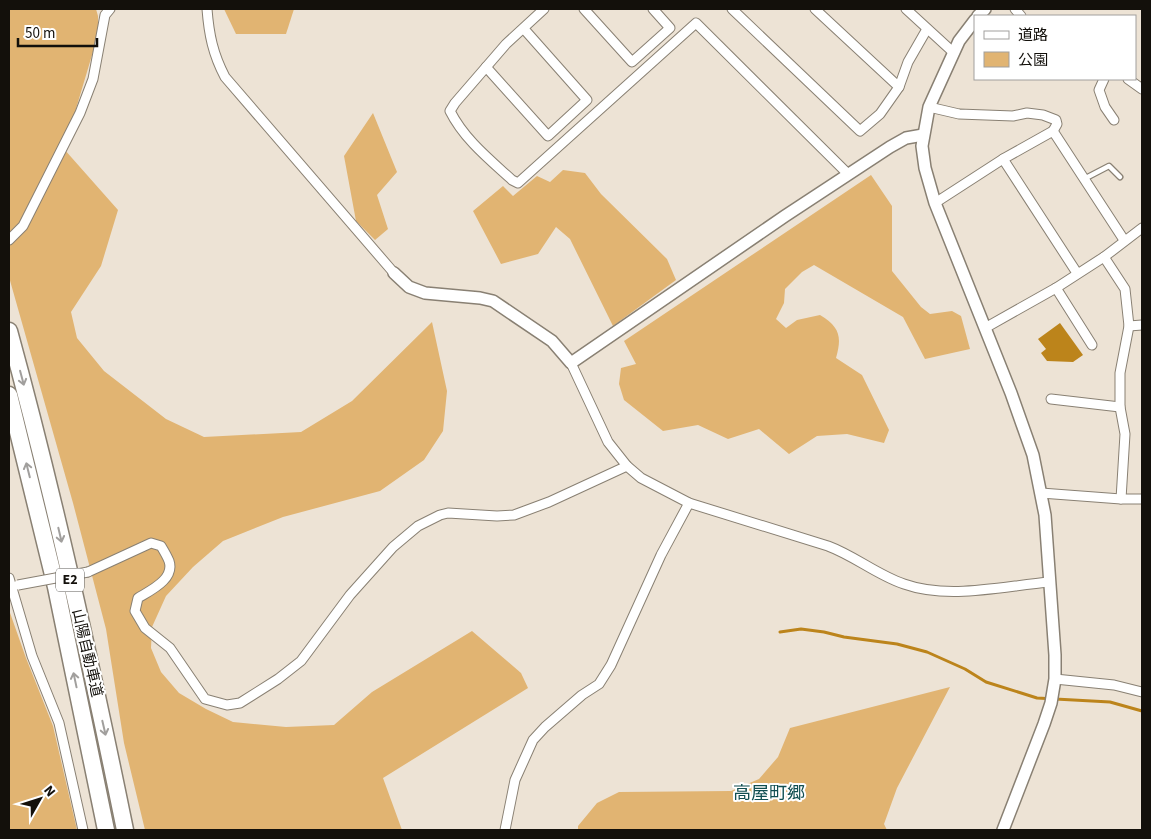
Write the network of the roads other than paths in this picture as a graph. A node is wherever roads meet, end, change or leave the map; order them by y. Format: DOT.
graph roads {
  1 [pos="110,9"];
  2 [pos="207,9"];
  3 [pos="544,9"];
  4 [pos="584,9"];
  5 [pos="653,9"];
  6 [pos="816,9"];
  7 [pos="906,9"];
  8 [pos="736,10"];
  9 [pos="974,21"];
  10 [pos="524,29"];
  11 [pos="928,29"];
  12 [pos="954,53"];
  13 [pos="486,67"];
  14 [pos="1104,80"];
  15 [pos="1129,80"];
  16 [pos="899,87"];
  17 [pos="1142,89"];
  18 [pos="929,107"];
  19 [pos="1114,120"];
  20 [pos="1053,131"];
  21 [pos="923,135"];
  22 [pos="1003,159"];
  23 [pos="848,174"];
  24 [pos="1120,177"];
  25 [pos="1084,179"];
  26 [pos="935,203"];
  27 [pos="1142,228"];
  28 [pos="9,240"];
  29 [pos="1124,240"];
  30 [pos="1104,257"];
  31 [pos="394,273"];
  32 [pos="1077,273"];
  33 [pos="1056,288"];
  34 [pos="1142,324"];
  35 [pos="1129,326"];
  36 [pos="985,328"];
  37 [pos="9,331"];
  38 [pos="1092,345"];
  39 [pos="571,363"];
  40 [pos="9,395"];
  41 [pos="1051,399"];
  42 [pos="1120,407"];
  43 [pos="627,466"];
  44 [pos="1041,493"];
  45 [pos="1121,499"];
  46 [pos="1142,499"];
  47 [pos="689,503"];
  48 [pos="1050,582"];
  49 [pos="13,583"];
  50 [pos="1055,679"];
  51 [pos="1142,692"];
  52 [pos="83,830"];
  53 [pos="106,830"];
  54 [pos="125,830"];
  55 [pos="505,830"];
  56 [pos="1002,830"];
  1 -- 28 [label="street"];
  2 -- 31 [label="street"];
  3 -- 10 [label="street"];
  4 -- 5 [label="street"];
  6 -- 16 [label="street"];
  7 -- 11 [label="street"];
  8 -- 16 [label="street"];
  9 -- 12 [label="street"];
  10 -- 13 [label="street"];
  10 -- 13 [label="street"];
  11 -- 12 [label="street"];
  11 -- 16 [label="street"];
  12 -- 18 [label="street"];
  13 -- 23 [label="street"];
  14 -- 19 [label="street"];
  15 -- 17 [label="street"];
  18 -- 20 [label="street"];
  18 -- 21 [label="street"];
  20 -- 22 [label="street"];
  20 -- 25 [label="street"];
  21 -- 23 [label="street"];
  21 -- 26 [label="street"];
  22 -- 26 [label="street"];
  22 -- 32 [label="street"];
  23 -- 39 [label="street"];
  24 -- 25 [label="lane"];
  25 -- 29 [label="street"];
  26 -- 36 [label="street"];
  27 -- 29 [label="street"];
  29 -- 30 [label="street"];
  30 -- 32 [label="street"];
  30 -- 35 [label="street"];
  31 -- 39 [label="street"];
  32 -- 33 [label="street"];
  33 -- 36 [label="street"];
  33 -- 38 [label="street"];
  34 -- 35 [label="street"];
  35 -- 42 [label="street"];
  36 -- 44 [label="street"];
  37 -- 54 [label="highway, 山陽自動車道 / E2, one-way"];
  39 -- 43 [label="street"];
  53 -- 40 [label="highway, 山陽自動車道 / E2, one-way"];
  41 -- 42 [label="street"];
  42 -- 45 [label="street"];
  43 -- 47 [label="street"];
  43 -- 49 [label="street, bridge"];
  44 -- 45 [label="street"];
  44 -- 48 [label="street"];
  45 -- 46 [label="street"];
  47 -- 48 [label="street"];
  47 -- 55 [label="street"];
  48 -- 50 [label="street"];
  49 -- 52 [label="street"];
  50 -- 51 [label="street"];
  50 -- 56 [label="street"];
}
